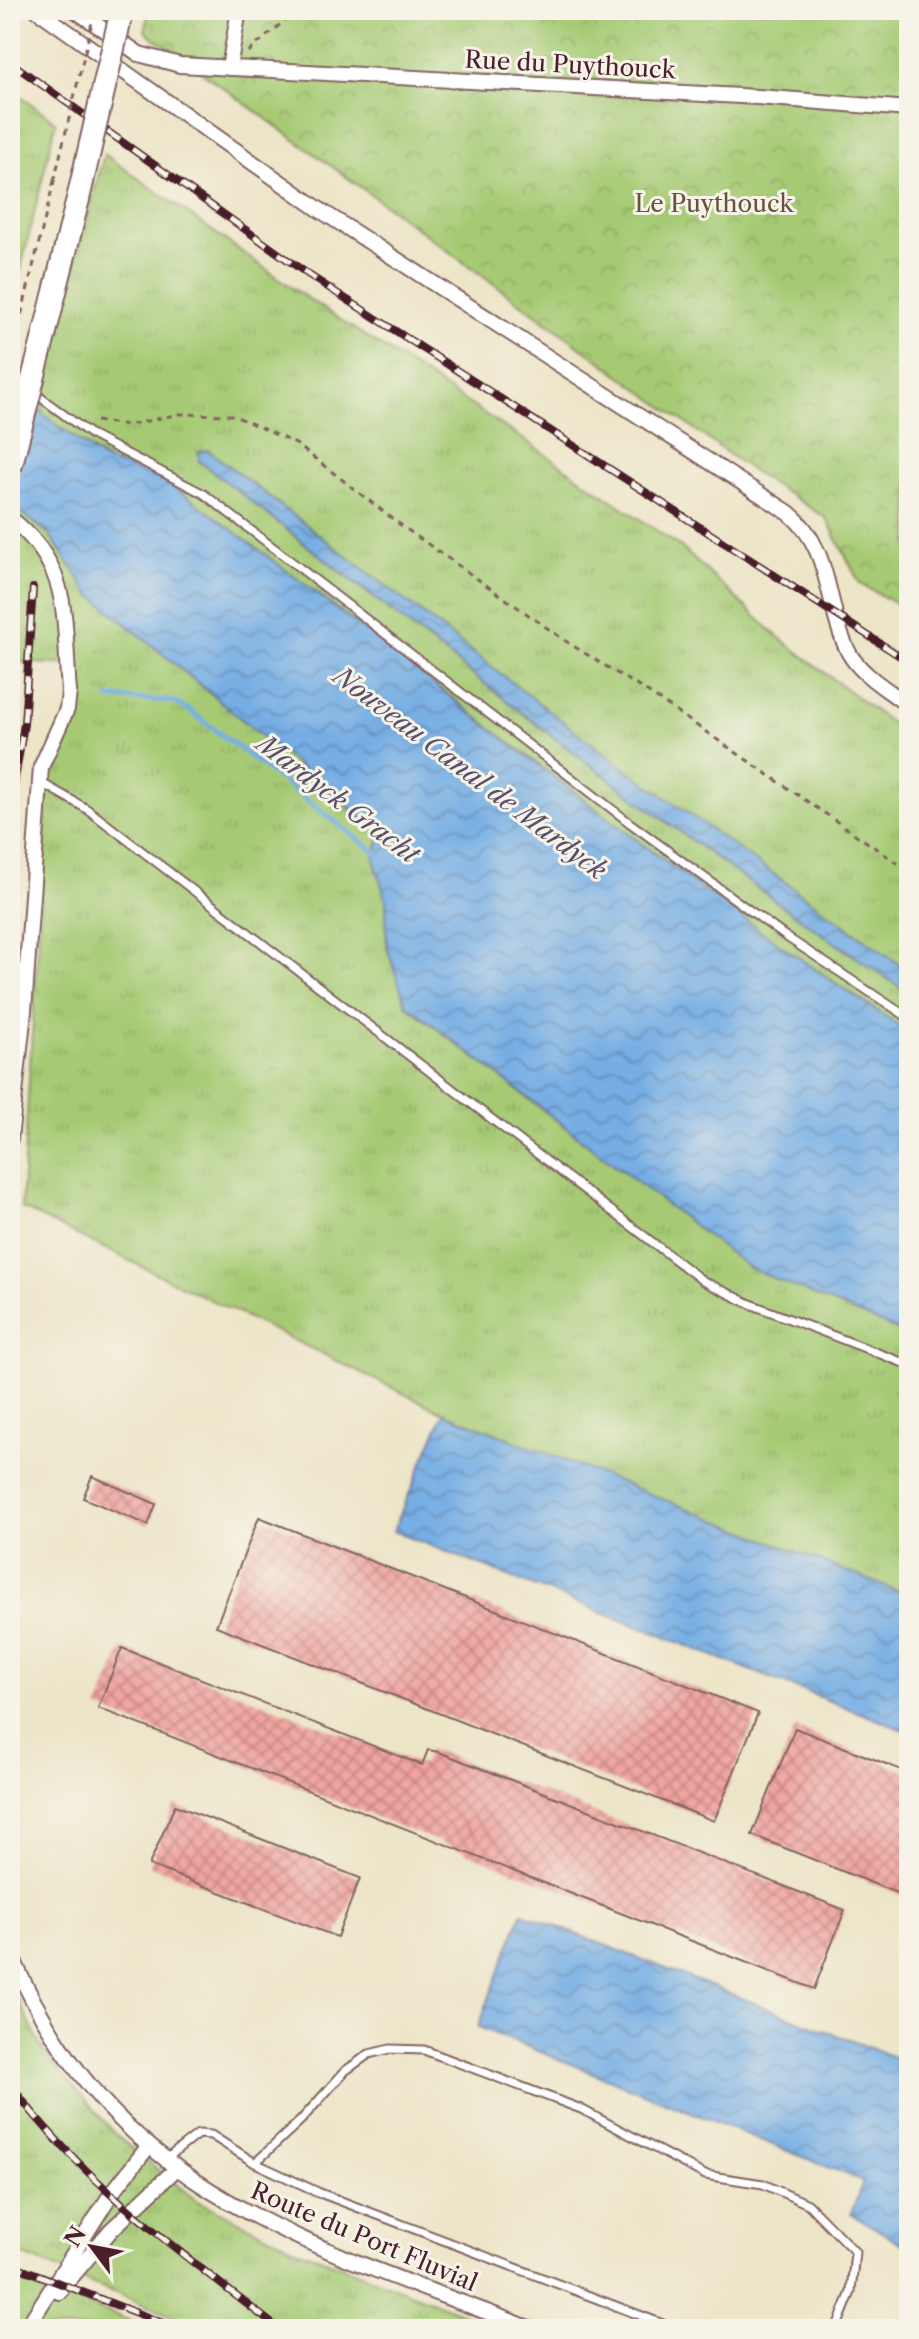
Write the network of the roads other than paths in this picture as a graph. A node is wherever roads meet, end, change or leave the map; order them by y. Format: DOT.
graph roads {
  1 [pos="37,10"];
  2 [pos="75,10"];
  3 [pos="110,10"];
  4 [pos="122,10"];
  5 [pos="239,10"];
  6 [pos="229,68"];
  7 [pos="909,109"];
  8 [pos="66,190"];
  9 [pos="32,330"];
  10 [pos="10,375"];
  11 [pos="10,419"];
  12 [pos="10,468"];
  13 [pos="10,518"];
  14 [pos="909,706"];
  15 [pos="40,782"];
  16 [pos="909,1018"];
  17 [pos="10,1139"];
  18 [pos="909,1365"];
  19 [pos="10,1952"];
  20 [pos="148,2147"];
  21 [pos="255,2163"];
  22 [pos="170,2165"];
  23 [pos="27,2329"];
  24 [pos="531,2329"];
  25 [pos="676,2329"];
  26 [pos="836,2329"];
  1 -- 14 [label="street"];
  2 -- 6 [label="street, Rue du Puythouck"];
  3 -- 8 [label="main road"];
  4 -- 8 [label="main road, bridge"];
  5 -- 6 [label="street"];
  6 -- 7 [label="street, Rue du Puythouck"];
  8 -- 9 [label="main road"];
  9 -- 11 [label="main road"];
  9 -- 12 [label="main road, bridge"];
  10 -- 16 [label="lane"];
  13 -- 15 [label="street"];
  15 -- 17 [label="street"];
  15 -- 18 [label="lane"];
  19 -- 20 [label="street, Route du Port Fluvial"];
  20 -- 22 [label="street, Route du Port Fluvial"];
  20 -- 23 [label="street"];
  21 -- 22 [label="lane"];
  21 -- 25 [label="lane"];
  21 -- 26 [label="lane"];
  22 -- 23 [label="street"];
  22 -- 24 [label="street, Route du Port Fluvial"];
}
